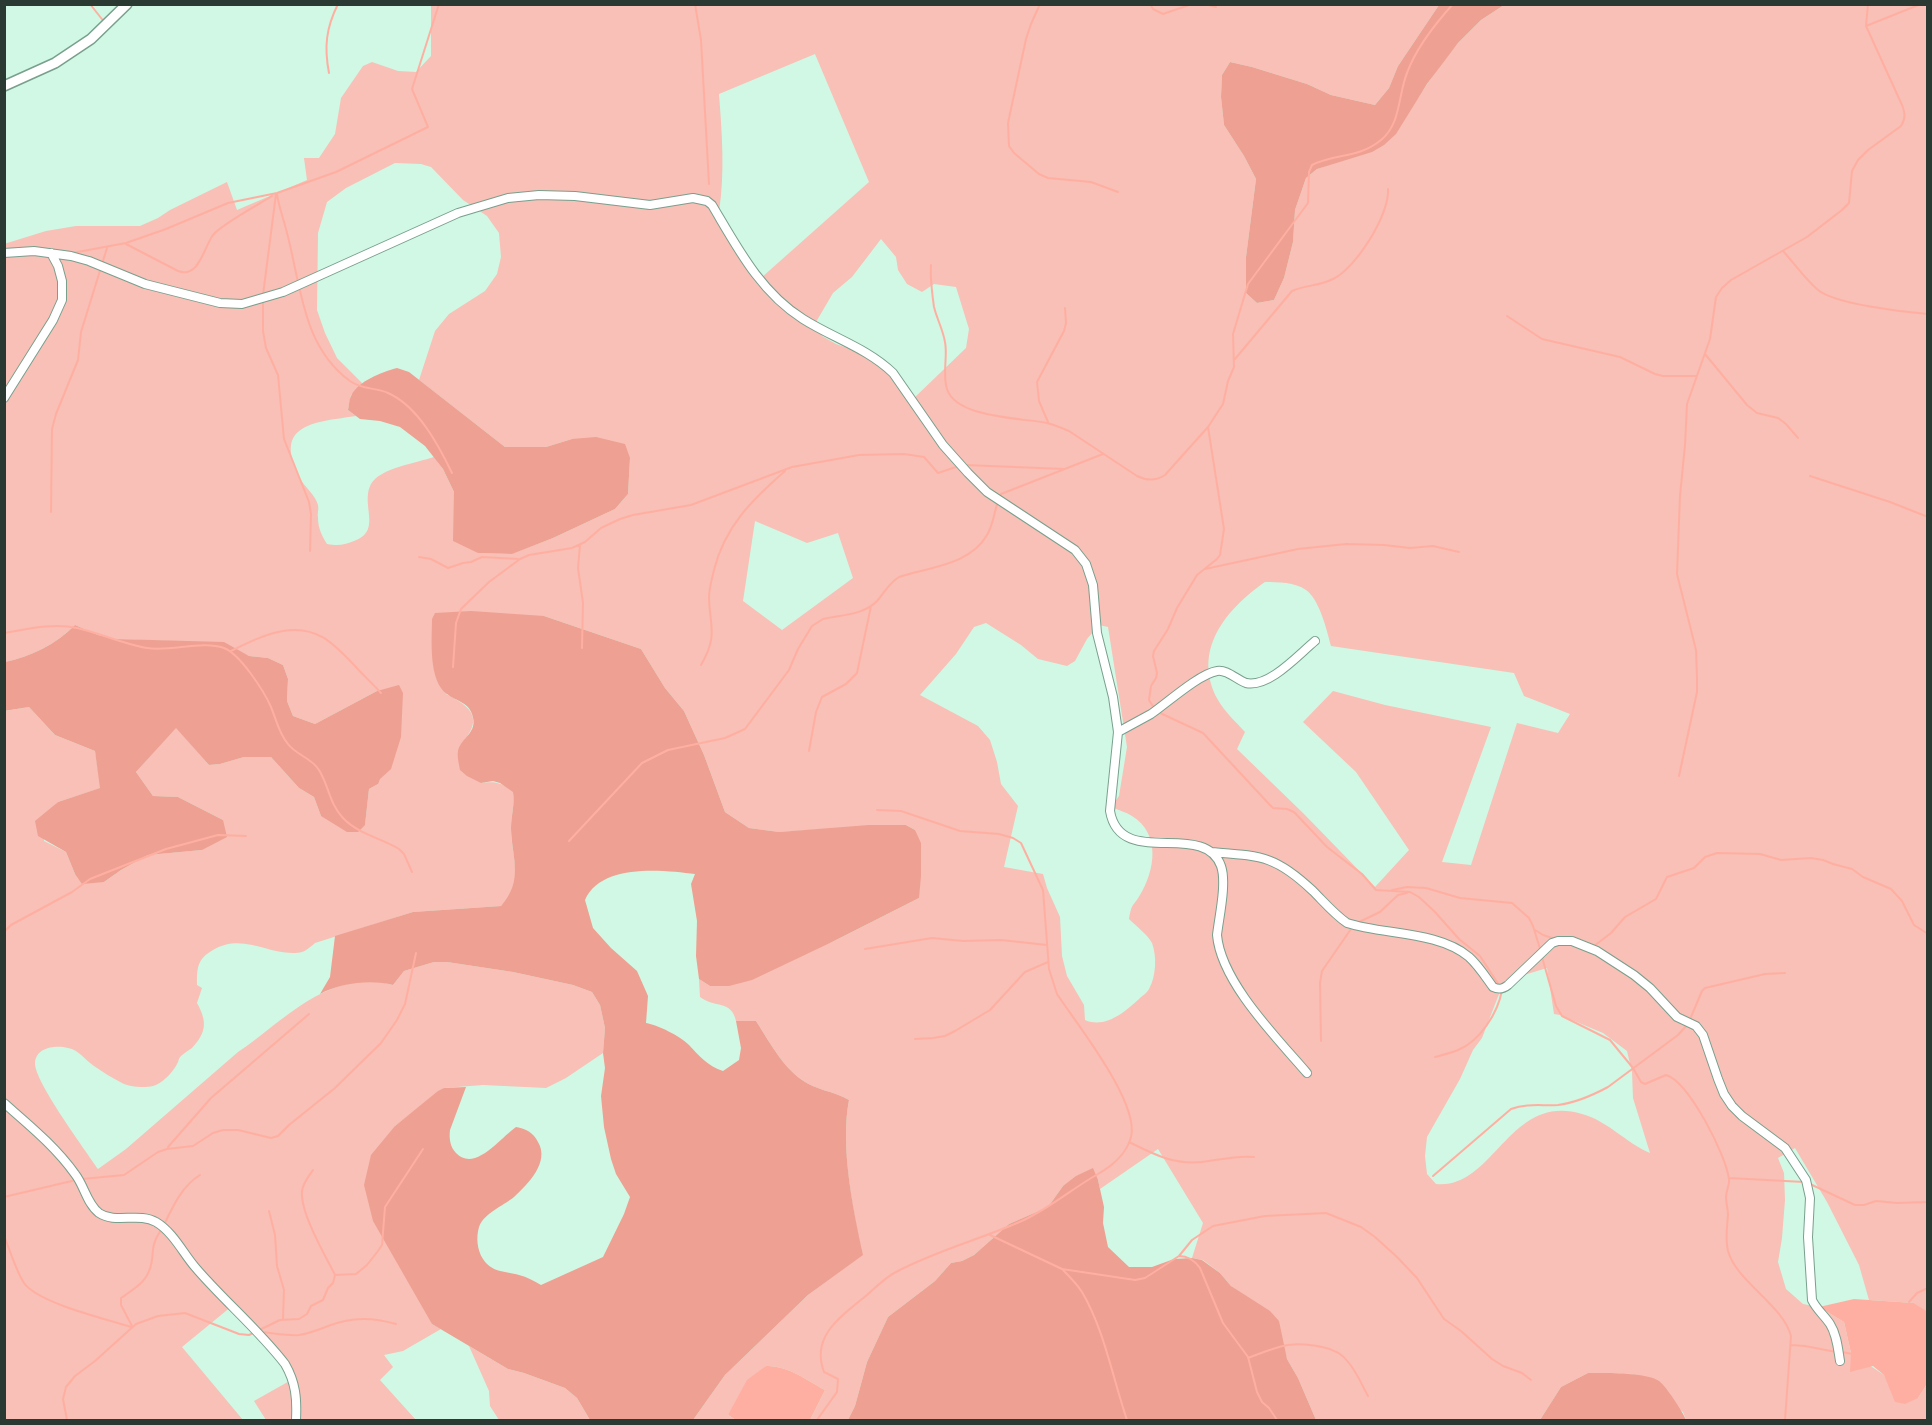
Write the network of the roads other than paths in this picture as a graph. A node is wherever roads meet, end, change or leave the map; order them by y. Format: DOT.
graph roads {
  1 [pos="127,4"];
  2 [pos="4,86"];
  3 [pos="4,252"];
  4 [pos="51,253"];
  5 [pos="4,398"];
  6 [pos="1315,640"];
  7 [pos="1118,732"];
  8 [pos="1211,852"];
  9 [pos="1306,1073"];
  10 [pos="4,1103"];
  11 [pos="1840,1361"];
  12 [pos="296,1420"];
  1 -- 2 [label="street"];
  3 -- 4 [label="street"];
  4 -- 5 [label="street"];
  4 -- 7 [label="street"];
  6 -- 7 [label="street"];
  7 -- 8 [label="street"];
  8 -- 9 [label="street"];
  8 -- 11 [label="street"];
  10 -- 12 [label="street"];
}
